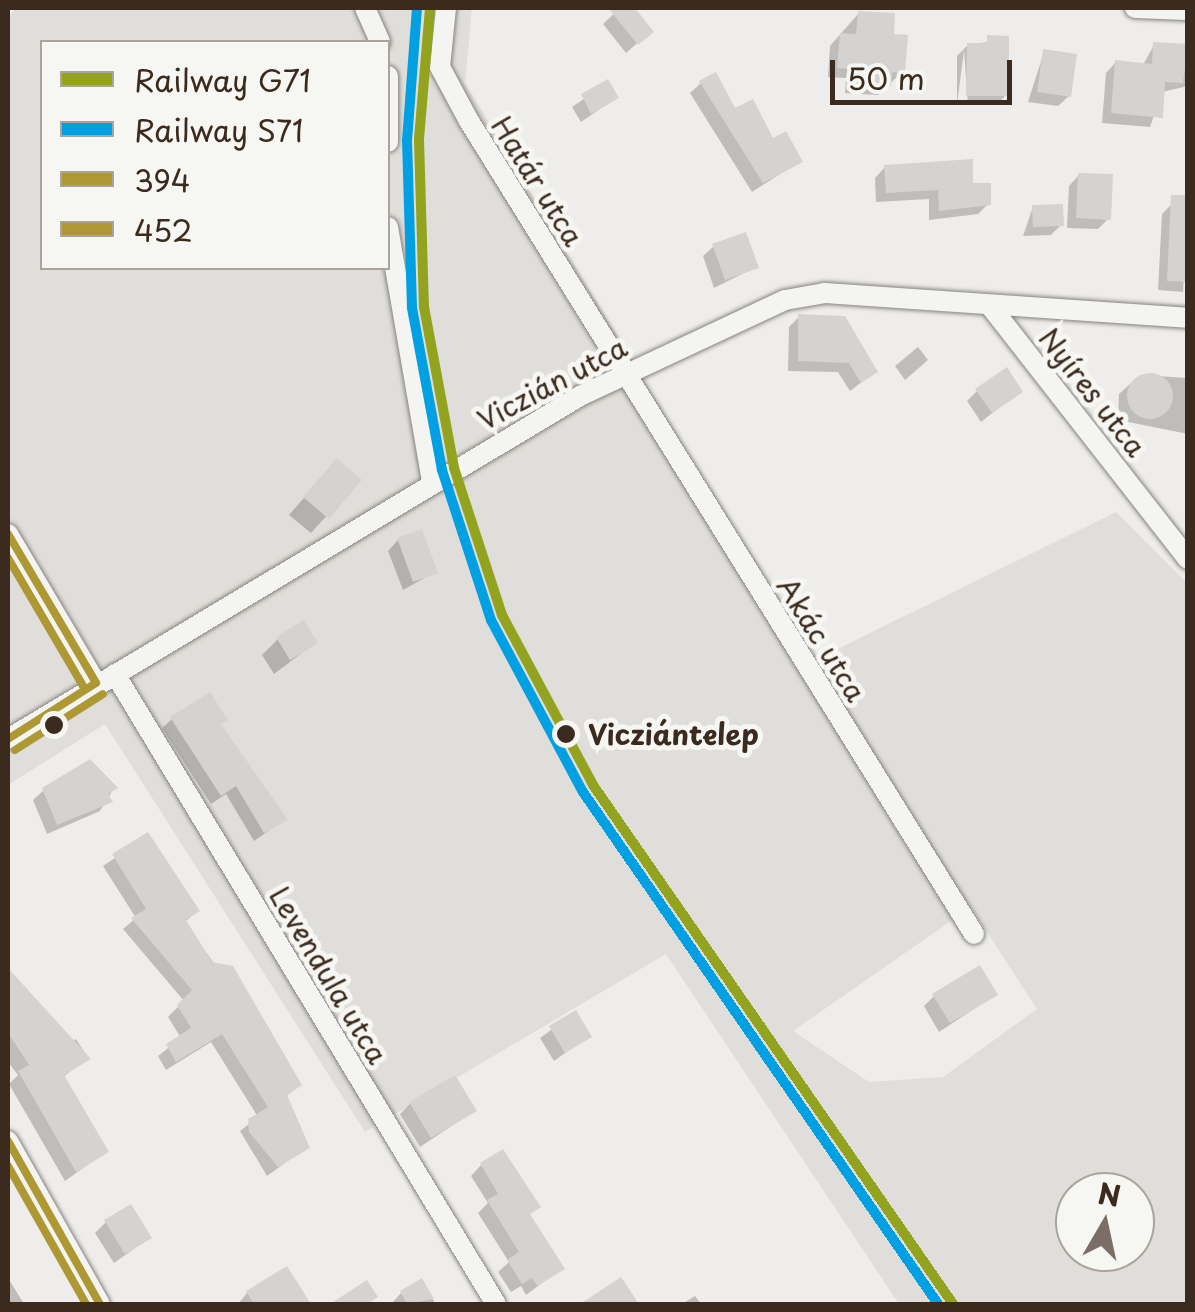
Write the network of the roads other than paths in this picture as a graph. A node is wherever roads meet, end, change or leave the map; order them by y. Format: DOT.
graph roads {
  1 [pos="365,8"];
  2 [pos="446,8"];
  3 [pos="1134,8"];
  4 [pos="1188,10"];
  5 [pos="379,40"];
  6 [pos="390,239"];
  7 [pos="992,307"];
  8 [pos="1188,318"];
  9 [pos="624,373"];
  10 [pos="432,481"];
  11 [pos="8,534"];
  12 [pos="1188,558"];
  13 [pos="106,679"];
  14 [pos="8,739"];
  15 [pos="974,934"];
  16 [pos="8,1141"];
  17 [pos="100,1304"];
  18 [pos="496,1304"];
  1 -- 5 [label="street"];
  2 -- 9 [label="street, Határ utca"];
  3 -- 4 [label="street"];
  6 -- 10 [label="street"];
  7 -- 8 [label="street, Viczián utca"];
  7 -- 9 [label="street, Viczián utca"];
  7 -- 12 [label="street, Nyíres utca"];
  9 -- 10 [label="street, Viczián utca"];
  9 -- 15 [label="street, Akác utca"];
  10 -- 13 [label="street, Viczián utca"];
  11 -- 13 [label="street, Levendula utca"];
  13 -- 14 [label="street, Viczián utca"];
  13 -- 18 [label="street, Levendula utca"];
  16 -- 17 [label="street"];
}
